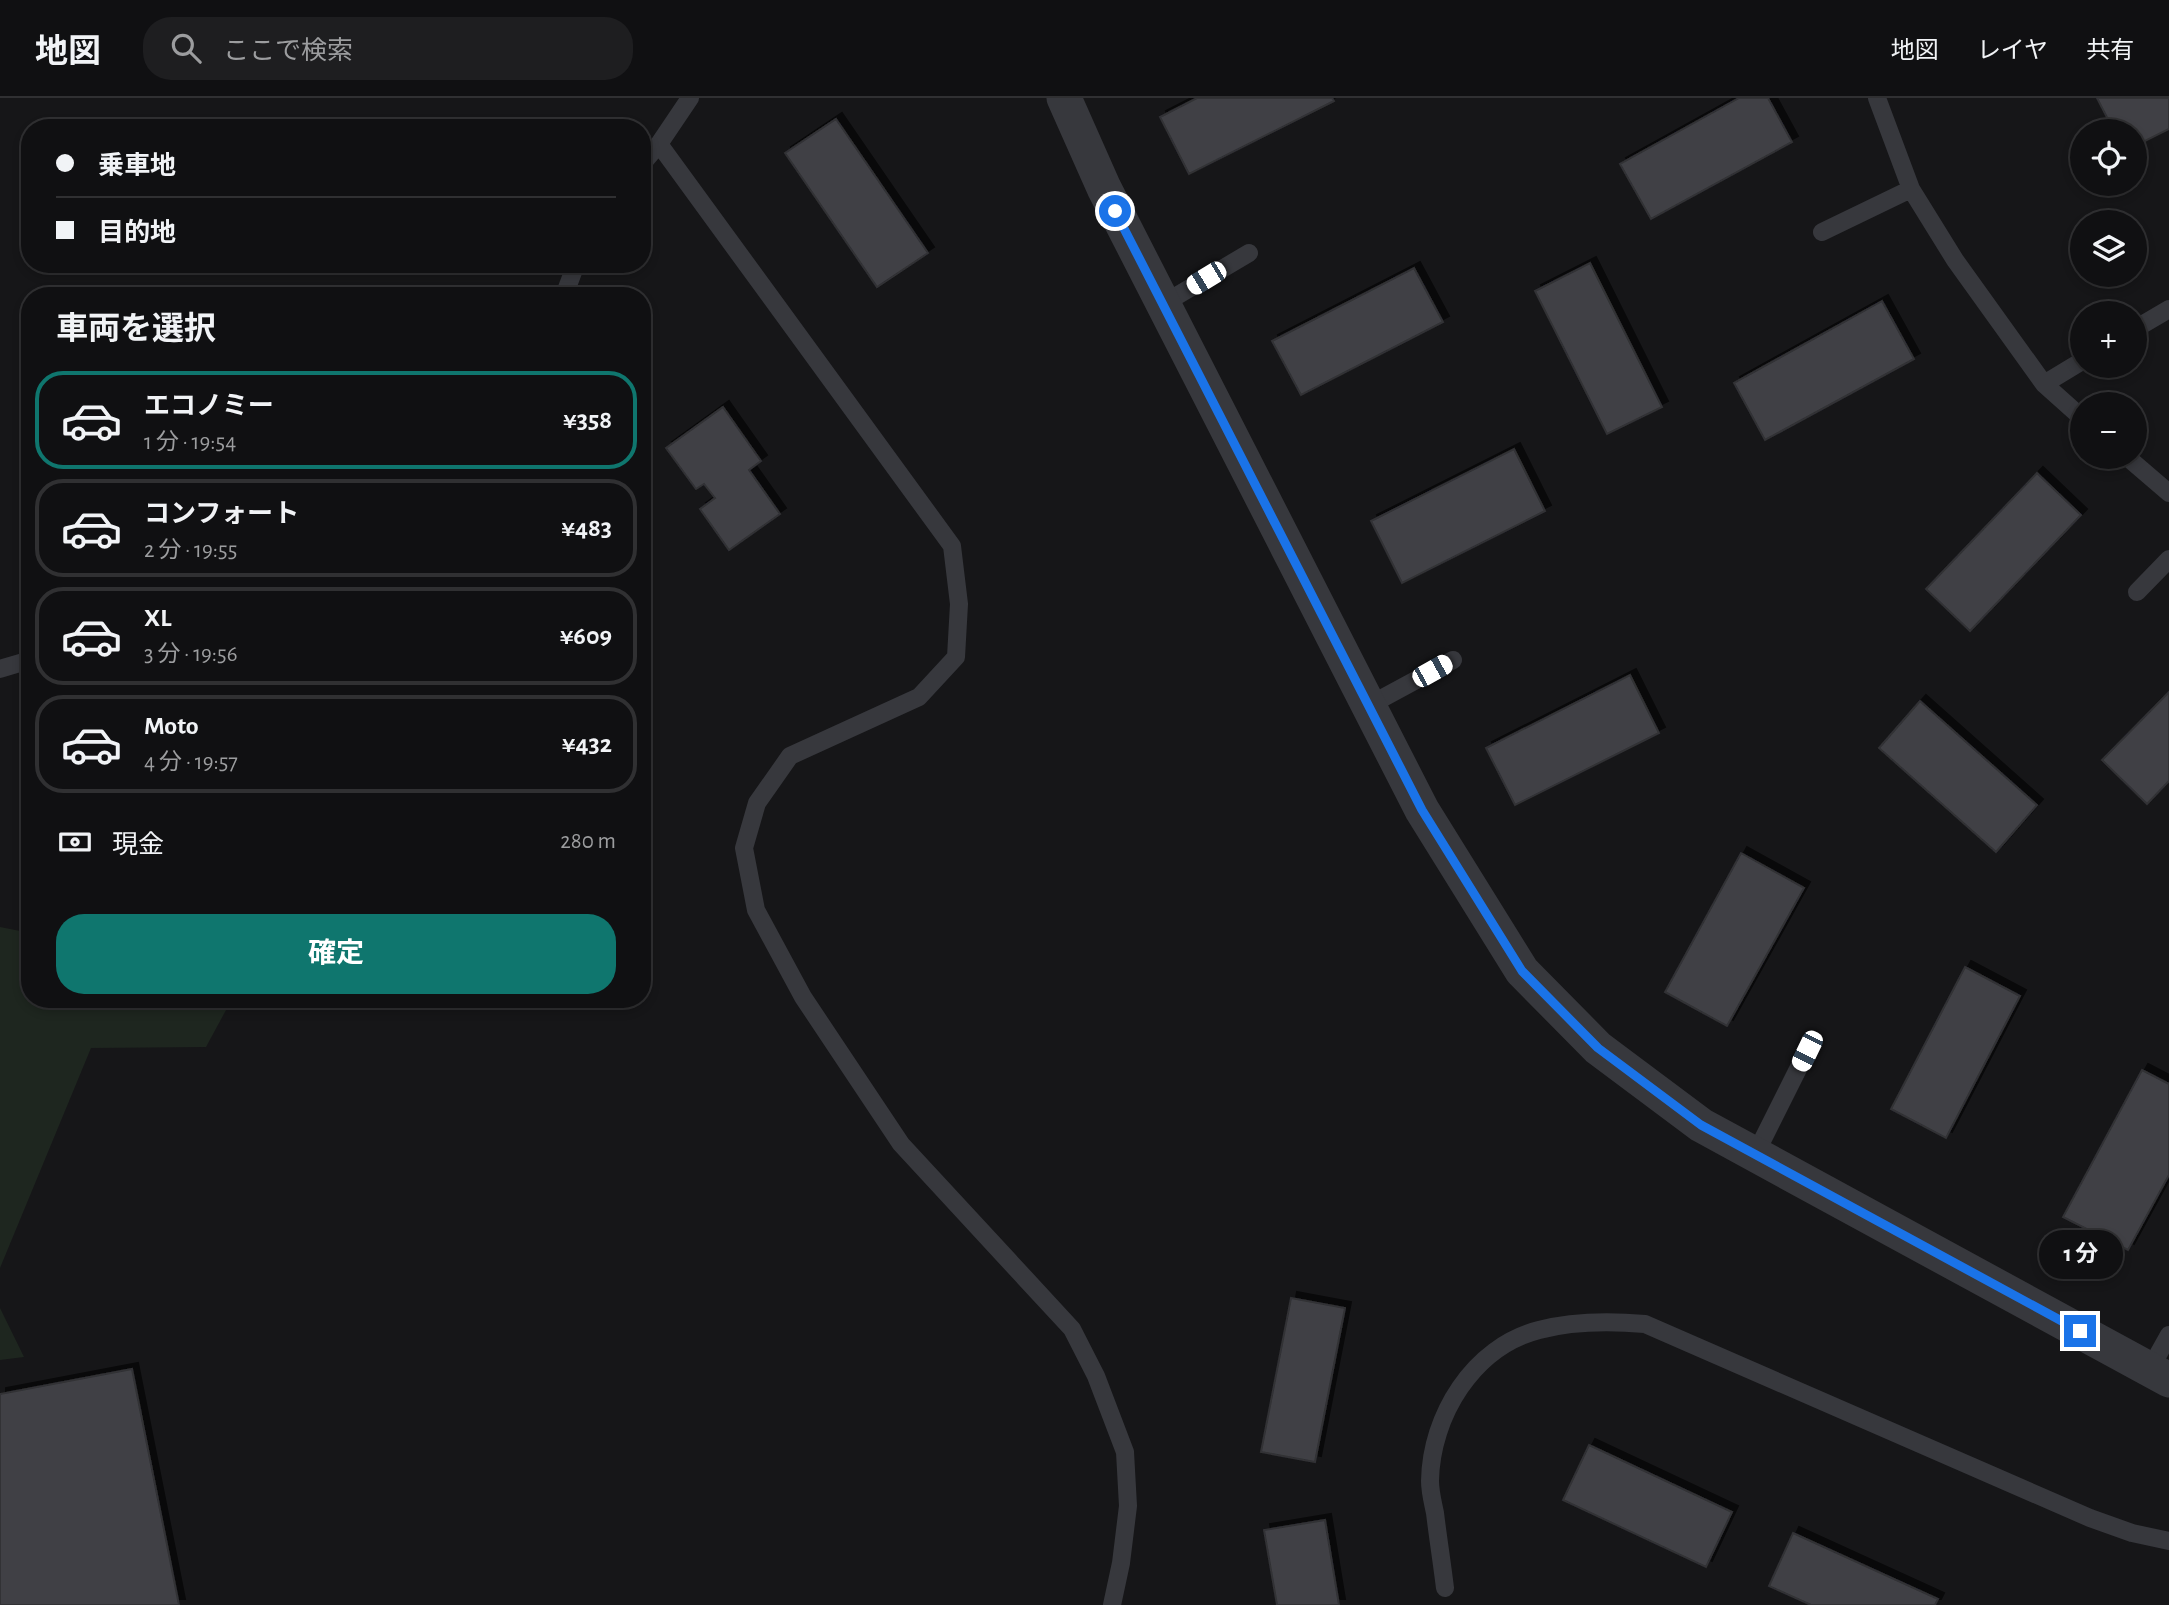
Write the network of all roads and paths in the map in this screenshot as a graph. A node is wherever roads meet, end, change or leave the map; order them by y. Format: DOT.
graph roads {
  1 [pos="690,98"];
  2 [pos="1064,98"];
  3 [pos="1877,98"];
  4 [pos="659,144"];
  5 [pos="651,153"];
  6 [pos="1911,189"];
  7 [pos="1822,232"];
  8 [pos="1249,253"];
  9 [pos="1163,304"];
  10 [pos="2169,309"];
  11 [pos="2147,322"];
  12 [pos="2070,368"];
  13 [pos="2044,384"];
  14 [pos="2070,407"];
  15 [pos="2141,469"];
  16 [pos="2169,493"];
  17 [pos="2169,558"];
  18 [pos="2137,592"];
  19 [pos="1453,660"];
  20 [pos="21,663"];
  21 [pos="0,669"];
  22 [pos="1368,706"];
  23 [pos="1807,1051"];
  24 [pos="1755,1155"];
  25 [pos="2169,1335"];
  26 [pos="2159,1375"];
  27 [pos="2169,1541"];
  28 [pos="1445,1588"];
  29 [pos="1112,1605"];
  1 -- 4 [label="lane"];
  2 -- 9 [label="street"];
  3 -- 6 [label="lane"];
  4 -- 5 [label="lane"];
  4 -- 29 [label="lane"];
  6 -- 7 [label="lane"];
  6 -- 13 [label="lane"];
  8 -- 9 [label="lane"];
  9 -- 22 [label="street"];
  10 -- 11 [label="lane"];
  12 -- 13 [label="lane"];
  13 -- 14 [label="lane"];
  15 -- 16 [label="lane"];
  17 -- 18 [label="lane"];
  19 -- 22 [label="lane"];
  20 -- 21 [label="lane"];
  22 -- 24 [label="street"];
  23 -- 24 [label="lane"];
  24 -- 26 [label="street"];
  25 -- 26 [label="lane"];
  27 -- 28 [label="lane"];
}
